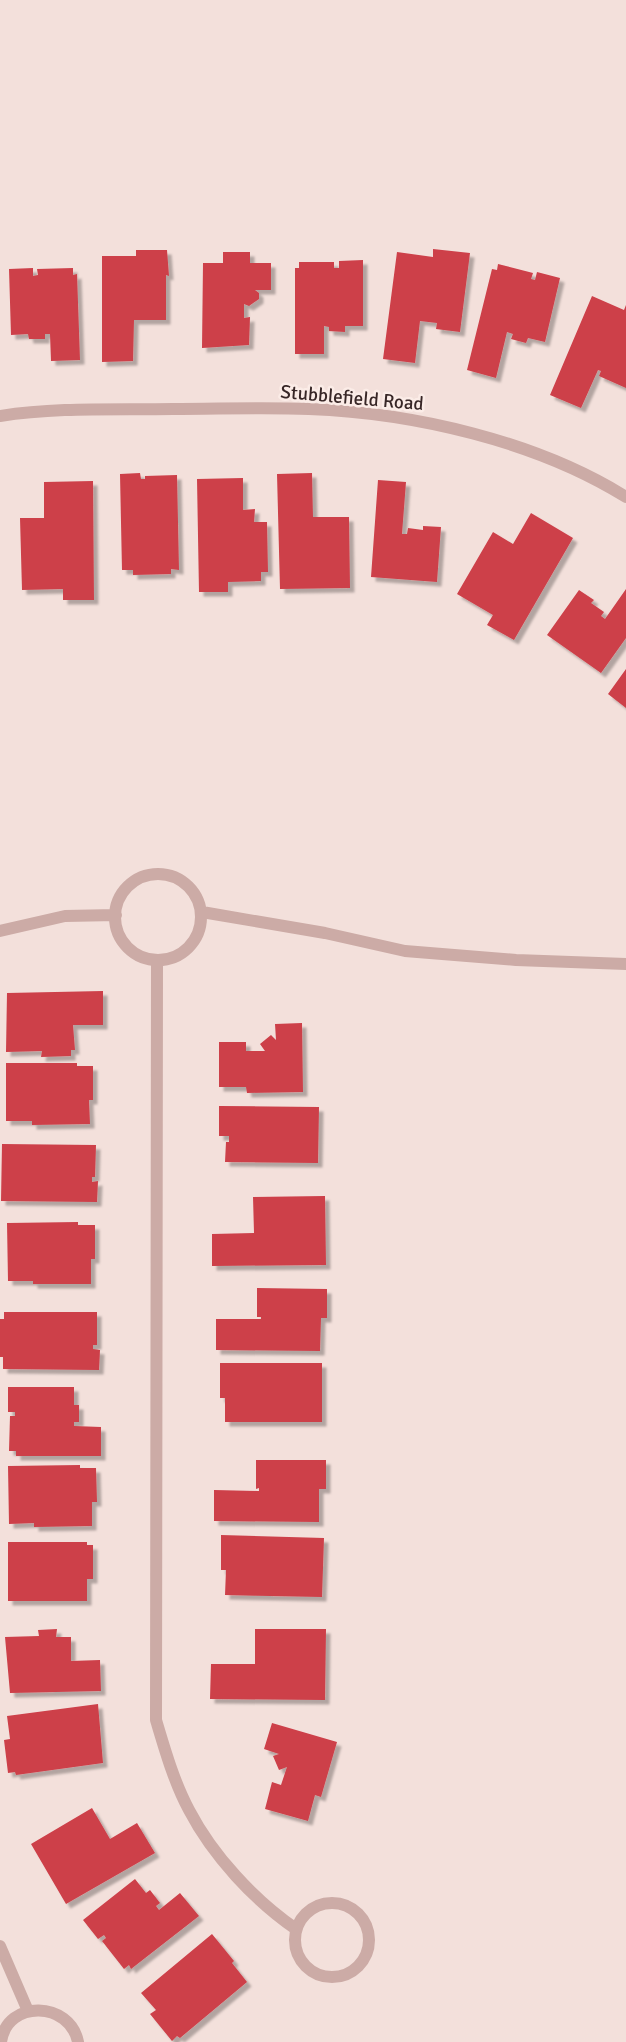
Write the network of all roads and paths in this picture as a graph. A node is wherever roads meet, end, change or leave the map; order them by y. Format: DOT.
graph roads {
  1 [pos="0,416"];
  2 [pos="626,497"];
  3 [pos="202,912"];
  4 [pos="116,915"];
  5 [pos="0,931"];
  6 [pos="157,960"];
  7 [pos="626,964"];
  8 [pos="296,1930"];
  9 [pos="0,1946"];
  10 [pos="28,2011"];
  11 [pos="1,2042"];
  12 [pos="78,2042"];
  1 -- 2 [label="street, Stubblefield Road"];
  3 -- 4 [label="street"];
  3 -- 6 [label="street"];
  3 -- 7 [label="street"];
  4 -- 5 [label="street"];
  4 -- 6 [label="street"];
  6 -- 8 [label="street"];
  8 -- 8 [label="street"];
  9 -- 10 [label="street"];
  10 -- 11 [label="street"];
  10 -- 12 [label="street"];
}
